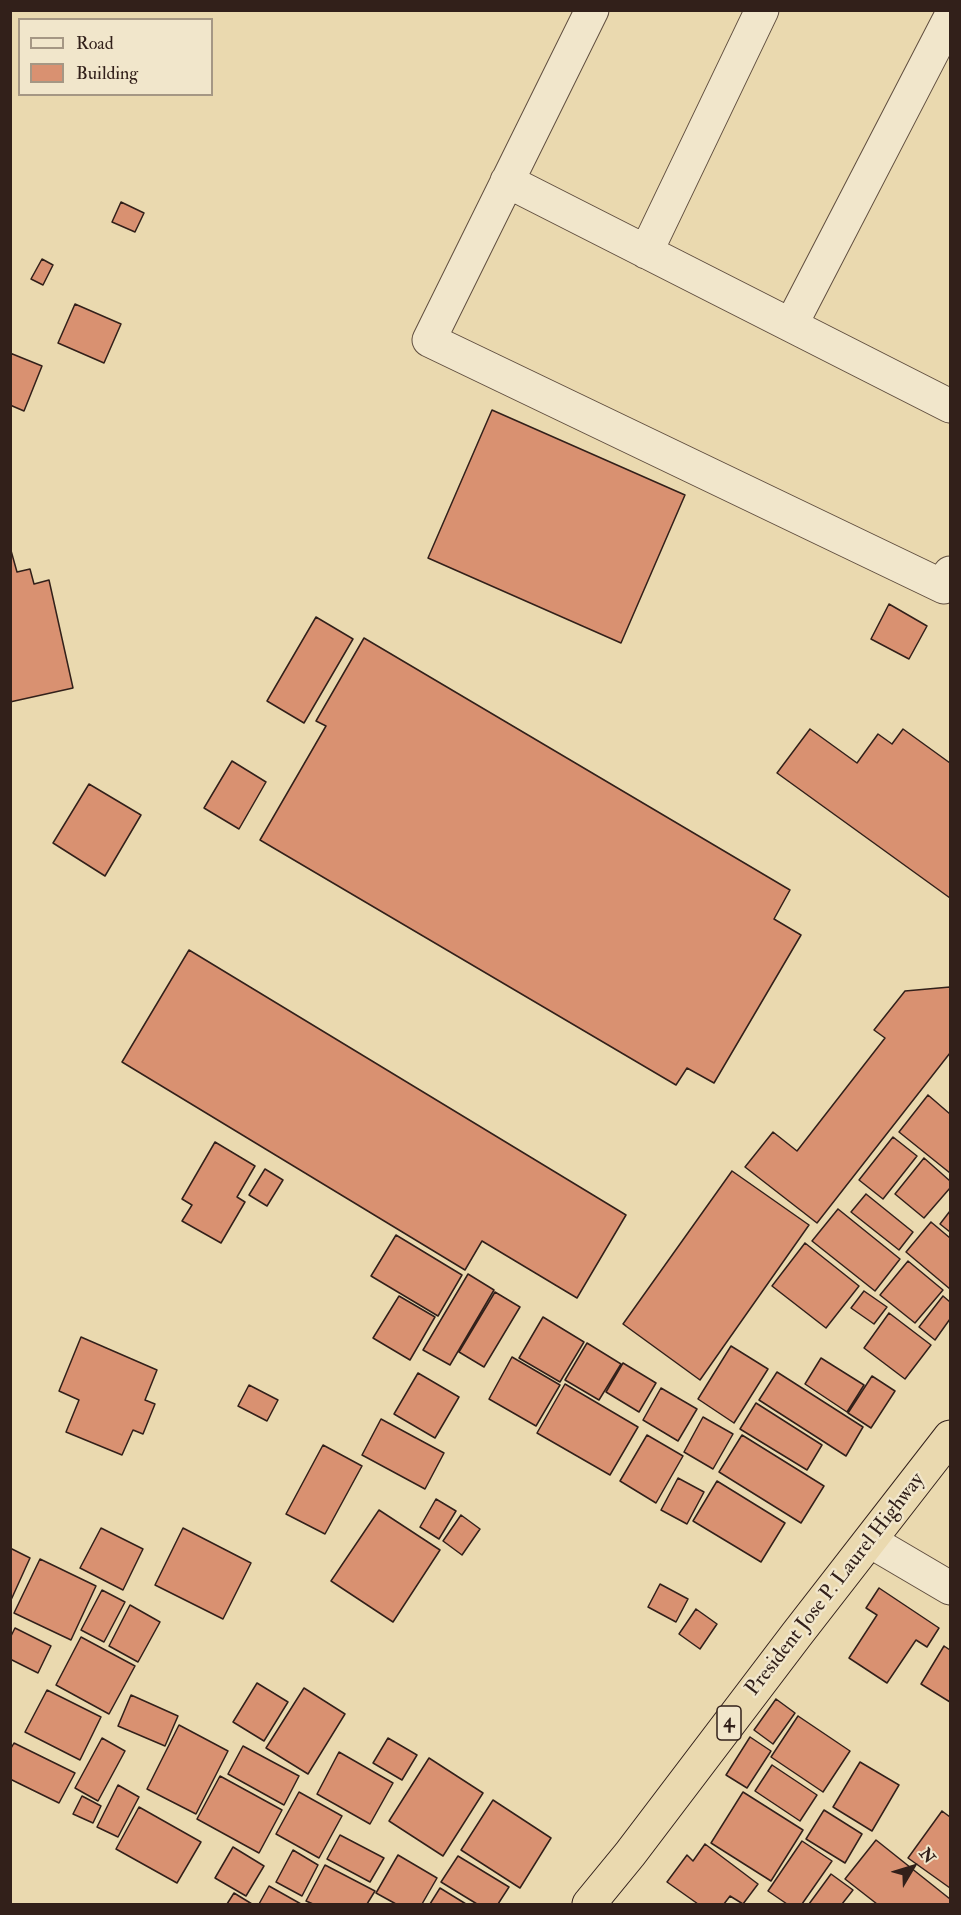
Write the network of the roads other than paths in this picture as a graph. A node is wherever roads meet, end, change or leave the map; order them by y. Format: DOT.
graph roads {
  1 [pos="592,10"];
  2 [pos="762,10"];
  3 [pos="951,18"];
  4 [pos="507,181"];
  5 [pos="645,252"];
  6 [pos="791,325"];
  7 [pos="951,406"];
  8 [pos="951,573"];
  9 [pos="951,1437"];
  10 [pos="870,1541"];
  11 [pos="951,1588"];
  12 [pos="589,1904"];
  1 -- 4 [label="street"];
  2 -- 5 [label="street"];
  3 -- 6 [label="street"];
  4 -- 5 [label="street"];
  4 -- 8 [label="street"];
  5 -- 6 [label="street"];
  6 -- 7 [label="street"];
  9 -- 10 [label="highway, President Jose P. Laurel Highway / 4"];
  10 -- 11 [label="street"];
  10 -- 12 [label="highway, President Jose P. Laurel Highway / 4"];
}
